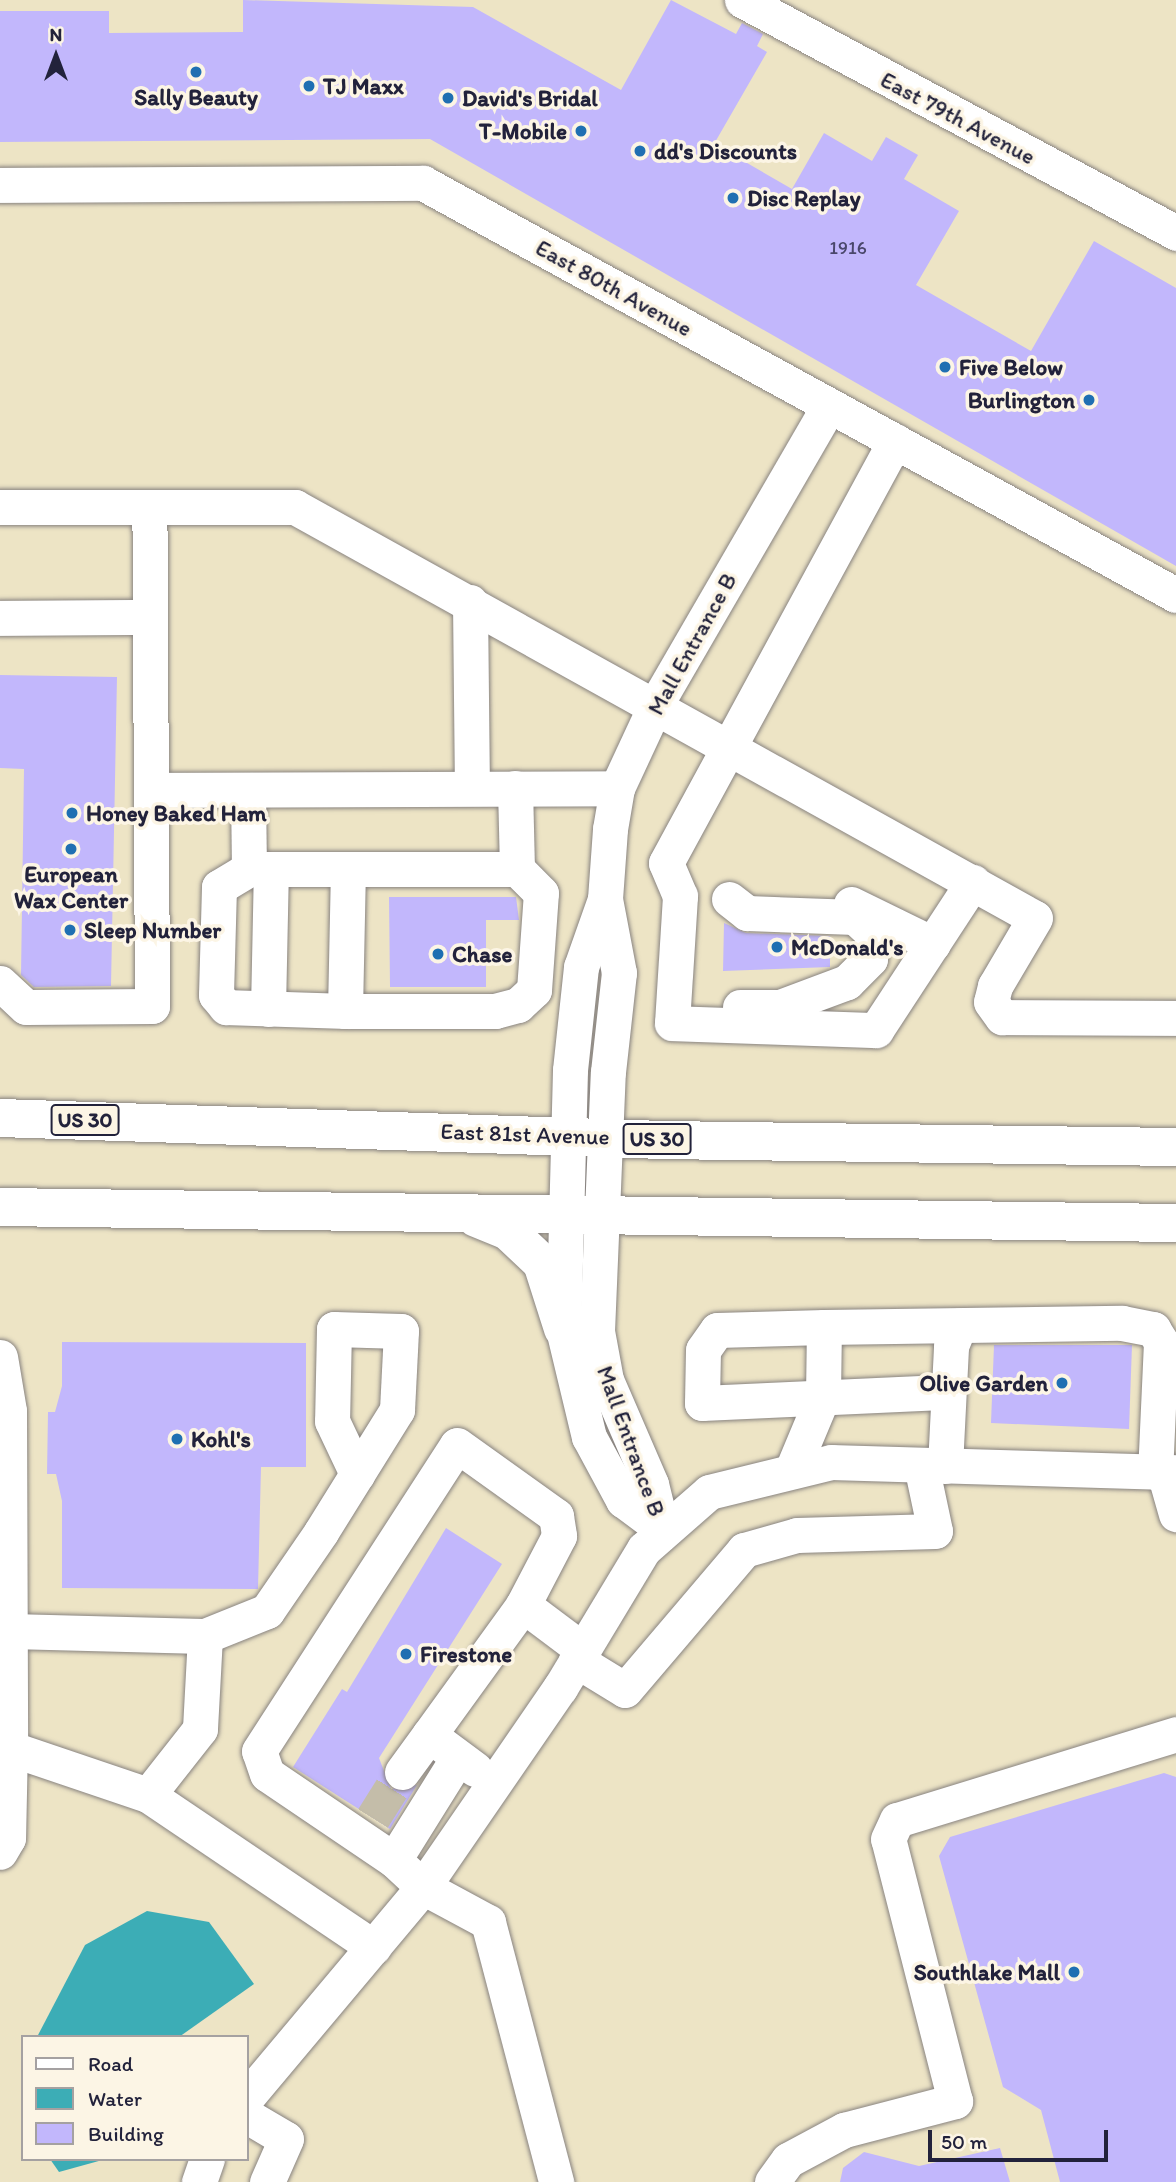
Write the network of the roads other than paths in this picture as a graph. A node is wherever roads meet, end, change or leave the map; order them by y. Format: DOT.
graph roads {
  1 [pos="742,0"];
  2 [pos="0,185"];
  3 [pos="1176,233"];
  4 [pos="829,405"];
  5 [pos="895,441"];
  6 [pos="0,507"];
  7 [pos="149,507"];
  8 [pos="1176,595"];
  9 [pos="470,602"];
  10 [pos="149,617"];
  11 [pos="0,618"];
  12 [pos="656,704"];
  13 [pos="729,745"];
  14 [pos="472,788"];
  15 [pos="515,788"];
  16 [pos="617,788"];
  17 [pos="151,790"];
  18 [pos="248,790"];
  19 [pos="260,869"];
  20 [pos="348,869"];
  21 [pos="517,869"];
  22 [pos="973,882"];
  23 [pos="680,896"];
  24 [pos="729,899"];
  25 [pos="605,900"];
  26 [pos="933,944"];
  27 [pos="0,983"];
  28 [pos="268,1009"];
  29 [pos="345,1011"];
  30 [pos="1176,1018"];
  31 [pos="720,1025"];
  32 [pos="0,1118"];
  33 [pos="566,1135"];
  34 [pos="604,1137"];
  35 [pos="1176,1147"];
  36 [pos="0,1207"];
  37 [pos="467,1215"];
  38 [pos="562,1215"];
  39 [pos="599,1215"];
  40 [pos="1176,1223"];
  41 [pos="959,1326"];
  42 [pos="824,1327"];
  43 [pos="562,1329"];
  44 [pos="0,1357"];
  45 [pos="948,1392"];
  46 [pos="4,1395"];
  47 [pos="822,1396"];
  48 [pos="933,1465"];
  49 [pos="792,1470"];
  50 [pos="1165,1472"];
  51 [pos="357,1474"];
  52 [pos="1176,1514"];
  53 [pos="662,1529"];
  54 [pos="523,1605"];
  55 [pos="9,1631"];
  56 [pos="205,1636"];
  57 [pos="580,1655"];
  58 [pos="5,1678"];
  59 [pos="1176,1734"];
  60 [pos="429,1735"];
  61 [pos="5,1745"];
  62 [pos="457,1759"];
  63 [pos="402,1772"];
  64 [pos="494,1780"];
  65 [pos="148,1795"];
  66 [pos="3,1834"];
  67 [pos="394,1860"];
  68 [pos="423,1887"];
  69 [pos="373,1947"];
  70 [pos="248,2096"];
  71 [pos="248,2117"];
  72 [pos="206,2161"];
  73 [pos="200,2182"];
  74 [pos="267,2182"];
  75 [pos="556,2182"];
  76 [pos="772,2182"];
  1 -- 3 [label="lane, East 79th Avenue"];
  2 -- 4 [label="lane, East 80th Avenue"];
  4 -- 5 [label="lane, East 80th Avenue"];
  4 -- 12 [label="lane, Mall Entrance B"];
  5 -- 8 [label="lane, East 80th Avenue"];
  5 -- 13 [label="lane"];
  6 -- 7 [label="lane"];
  7 -- 9 [label="lane"];
  7 -- 10 [label="lane"];
  9 -- 12 [label="lane"];
  9 -- 14 [label="lane"];
  10 -- 11 [label="lane"];
  10 -- 17 [label="lane"];
  12 -- 13 [label="lane"];
  12 -- 16 [label="lane, Mall Entrance B"];
  13 -- 22 [label="lane"];
  13 -- 23 [label="lane"];
  14 -- 15 [label="lane"];
  14 -- 18 [label="lane"];
  15 -- 16 [label="lane"];
  15 -- 21 [label="lane"];
  16 -- 25 [label="lane, Mall Entrance B"];
  17 -- 18 [label="lane"];
  17 -- 27 [label="lane"];
  18 -- 19 [label="lane"];
  19 -- 20 [label="lane"];
  19 -- 28 [label="lane"];
  19 -- 28 [label="lane"];
  20 -- 21 [label="lane"];
  20 -- 29 [label="lane"];
  21 -- 29 [label="lane"];
  22 -- 26 [label="lane"];
  22 -- 30 [label="lane"];
  23 -- 24 [label="lane"];
  23 -- 31 [label="lane"];
  24 -- 26 [label="lane"];
  24 -- 31 [label="lane"];
  25 -- 33 [label="lane, Mall Entrance B"];
  25 -- 34 [label="lane, Mall Entrance B"];
  26 -- 31 [label="lane"];
  28 -- 29 [label="lane"];
  32 -- 33 [label="highway, East 81st Avenue / US 30"];
  33 -- 34 [label="highway, East 81st Avenue / US 30"];
  33 -- 38 [label="lane, Mall Entrance B"];
  34 -- 35 [label="highway, East 81st Avenue / US 30"];
  34 -- 39 [label="lane, Mall Entrance B"];
  36 -- 37 [label="highway"];
  37 -- 38 [label="highway"];
  37 -- 43 [label="highway"];
  38 -- 39 [label="highway"];
  38 -- 43 [label="lane, Mall Entrance B"];
  39 -- 40 [label="highway"];
  39 -- 53 [label="lane, Mall Entrance B"];
  41 -- 42 [label="lane"];
  41 -- 45 [label="lane"];
  41 -- 50 [label="lane"];
  42 -- 47 [label="lane"];
  42 -- 47 [label="lane"];
  43 -- 53 [label="lane, Mall Entrance B"];
  44 -- 46 [label="lane"];
  45 -- 47 [label="lane"];
  45 -- 48 [label="lane"];
  46 -- 55 [label="lane"];
  47 -- 49 [label="lane"];
  48 -- 49 [label="lane"];
  48 -- 50 [label="lane"];
  48 -- 57 [label="lane"];
  49 -- 53 [label="lane"];
  50 -- 52 [label="lane"];
  51 -- 56 [label="lane"];
  53 -- 57 [label="lane"];
  54 -- 57 [label="lane"];
  54 -- 60 [label="lane"];
  54 -- 67 [label="lane"];
  55 -- 56 [label="lane"];
  55 -- 58 [label="lane"];
  56 -- 65 [label="lane"];
  57 -- 64 [label="lane"];
  58 -- 61 [label="lane"];
  59 -- 76 [label="lane"];
  60 -- 62 [label="lane"];
  60 -- 63 [label="lane"];
  61 -- 65 [label="lane"];
  61 -- 66 [label="lane"];
  62 -- 64 [label="lane"];
  62 -- 67 [label="lane"];
  64 -- 68 [label="lane"];
  65 -- 69 [label="lane"];
  67 -- 68 [label="lane"];
  68 -- 69 [label="lane"];
  68 -- 75 [label="lane"];
  69 -- 70 [label="lane"];
  71 -- 74 [label="lane"];
  72 -- 73 [label="lane"];
}
